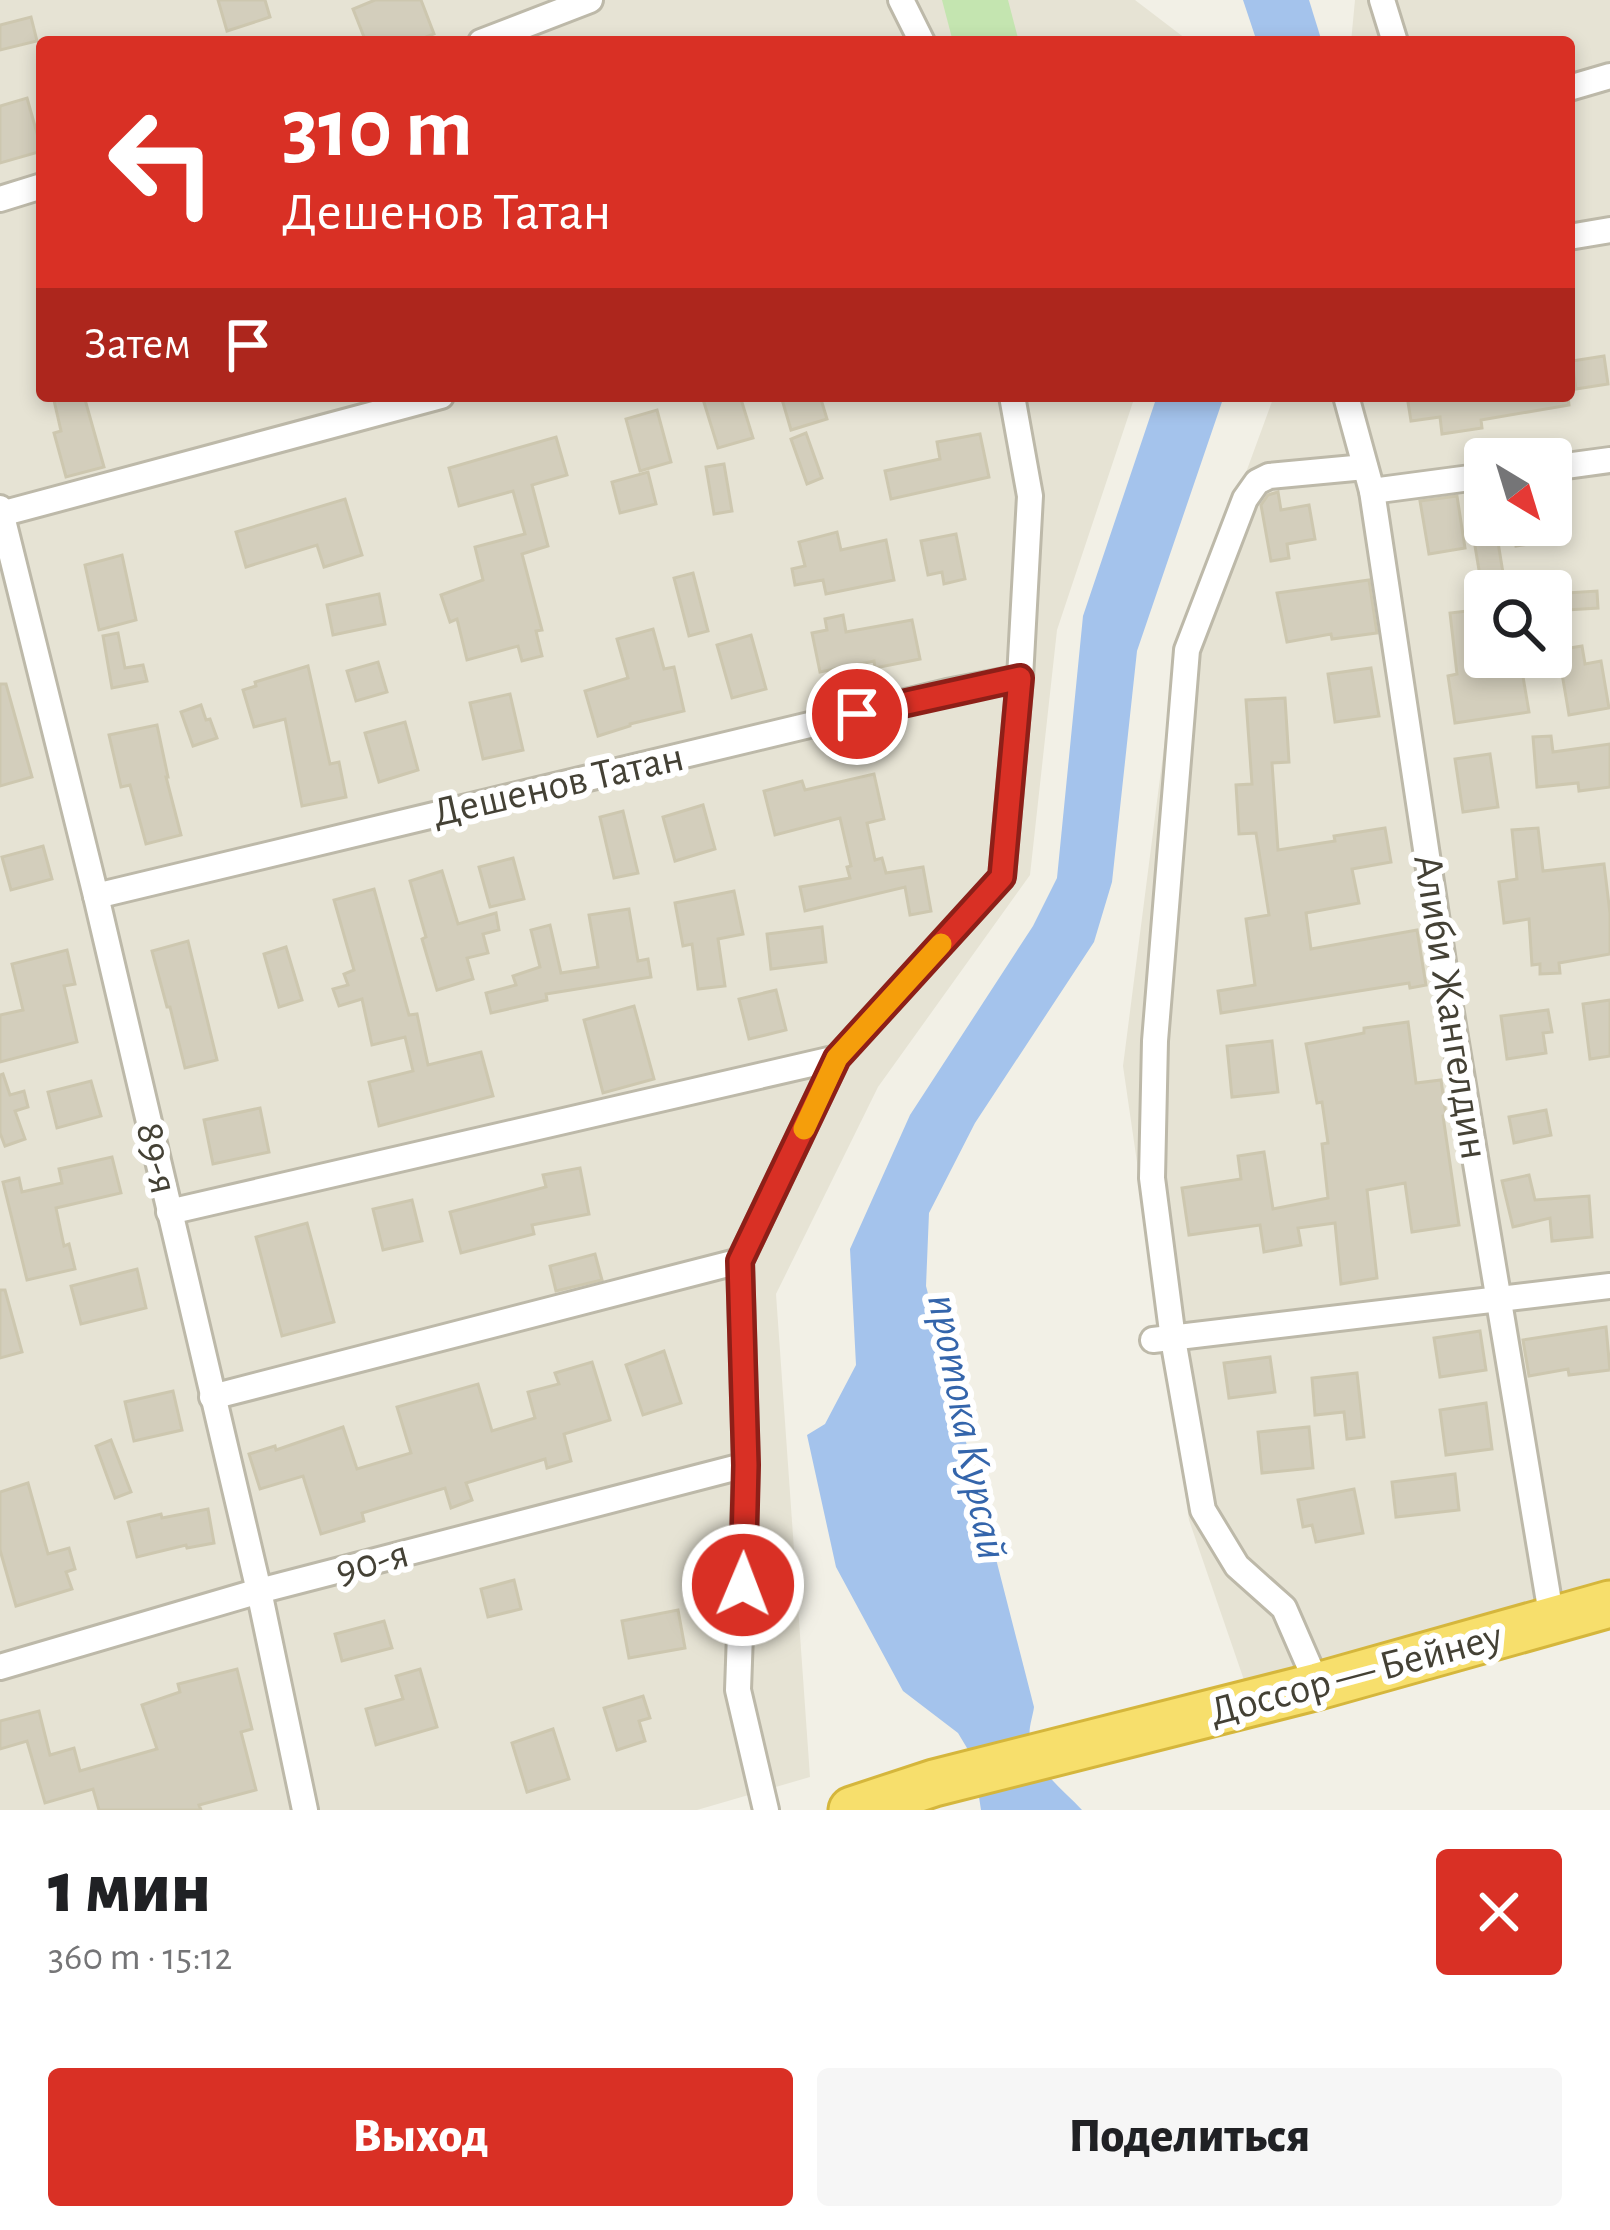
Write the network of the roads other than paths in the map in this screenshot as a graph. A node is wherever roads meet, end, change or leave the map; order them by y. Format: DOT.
graph roads {
  1 [pos="590,0"];
  2 [pos="901,0"];
  3 [pos="1382,0"];
  4 [pos="497,36"];
  5 [pos="919,36"];
  6 [pos="1393,36"];
  7 [pos="1610,76"];
  8 [pos="1575,86"];
  9 [pos="36,187"];
  10 [pos="0,199"];
  11 [pos="1610,232"];
  12 [pos="1575,236"];
  13 [pos="418,402"];
  14 [pos="1013,402"];
  15 [pos="1348,402"];
  16 [pos="1609,466"];
  17 [pos="1572,467"];
  18 [pos="1464,477"];
  19 [pos="1369,479"];
  20 [pos="1,511"];
  21 [pos="1020,678"];
  22 [pos="96,896"];
  23 [pos="837,1058"];
  24 [pos="169,1212"];
  25 [pos="740,1261"];
  26 [pos="1610,1286"];
  27 [pos="1498,1300"];
  28 [pos="1163,1340"];
  29 [pos="212,1397"];
  30 [pos="746,1465"];
  31 [pos="259,1591"];
  32 [pos="1610,1604"];
  33 [pos="1552,1620"];
  34 [pos="0,1667"];
  35 [pos="1318,1686"];
  36 [pos="305,1810"];
  37 [pos="766,1810"];
  38 [pos="852,1810"];
  1 -- 4 [label="street"];
  2 -- 5 [label="street"];
  3 -- 6 [label="street"];
  7 -- 8 [label="street"];
  9 -- 10 [label="street"];
  11 -- 12 [label="street"];
  13 -- 20 [label="street"];
  14 -- 21 [label="street"];
  15 -- 19 [label="street, Алиби Жангелдин"];
  16 -- 17 [label="street"];
  18 -- 19 [label="street"];
  19 -- 27 [label="street, Алиби Жангелдин"];
  19 -- 28 [label="street"];
  20 -- 22 [label="street, 89-я"];
  21 -- 22 [label="street, Дешенов Татан"];
  21 -- 23 [label="street"];
  22 -- 24 [label="street, 89-я"];
  23 -- 24 [label="street"];
  23 -- 25 [label="street"];
  24 -- 29 [label="street, 89-я"];
  25 -- 29 [label="street"];
  25 -- 30 [label="street"];
  26 -- 27 [label="street"];
  27 -- 28 [label="street"];
  27 -- 33 [label="street, Алиби Жангелдин"];
  28 -- 35 [label="street"];
  29 -- 31 [label="street, 89-я"];
  30 -- 31 [label="street, 90-я"];
  30 -- 37 [label="street"];
  31 -- 34 [label="street, 90-я"];
  31 -- 36 [label="street, 89-я"];
  32 -- 33 [label="highway, Доссор — Бейнеу"];
  33 -- 35 [label="highway, Доссор — Бейнеу"];
  35 -- 38 [label="highway, Доссор — Бейнеу"];
}
